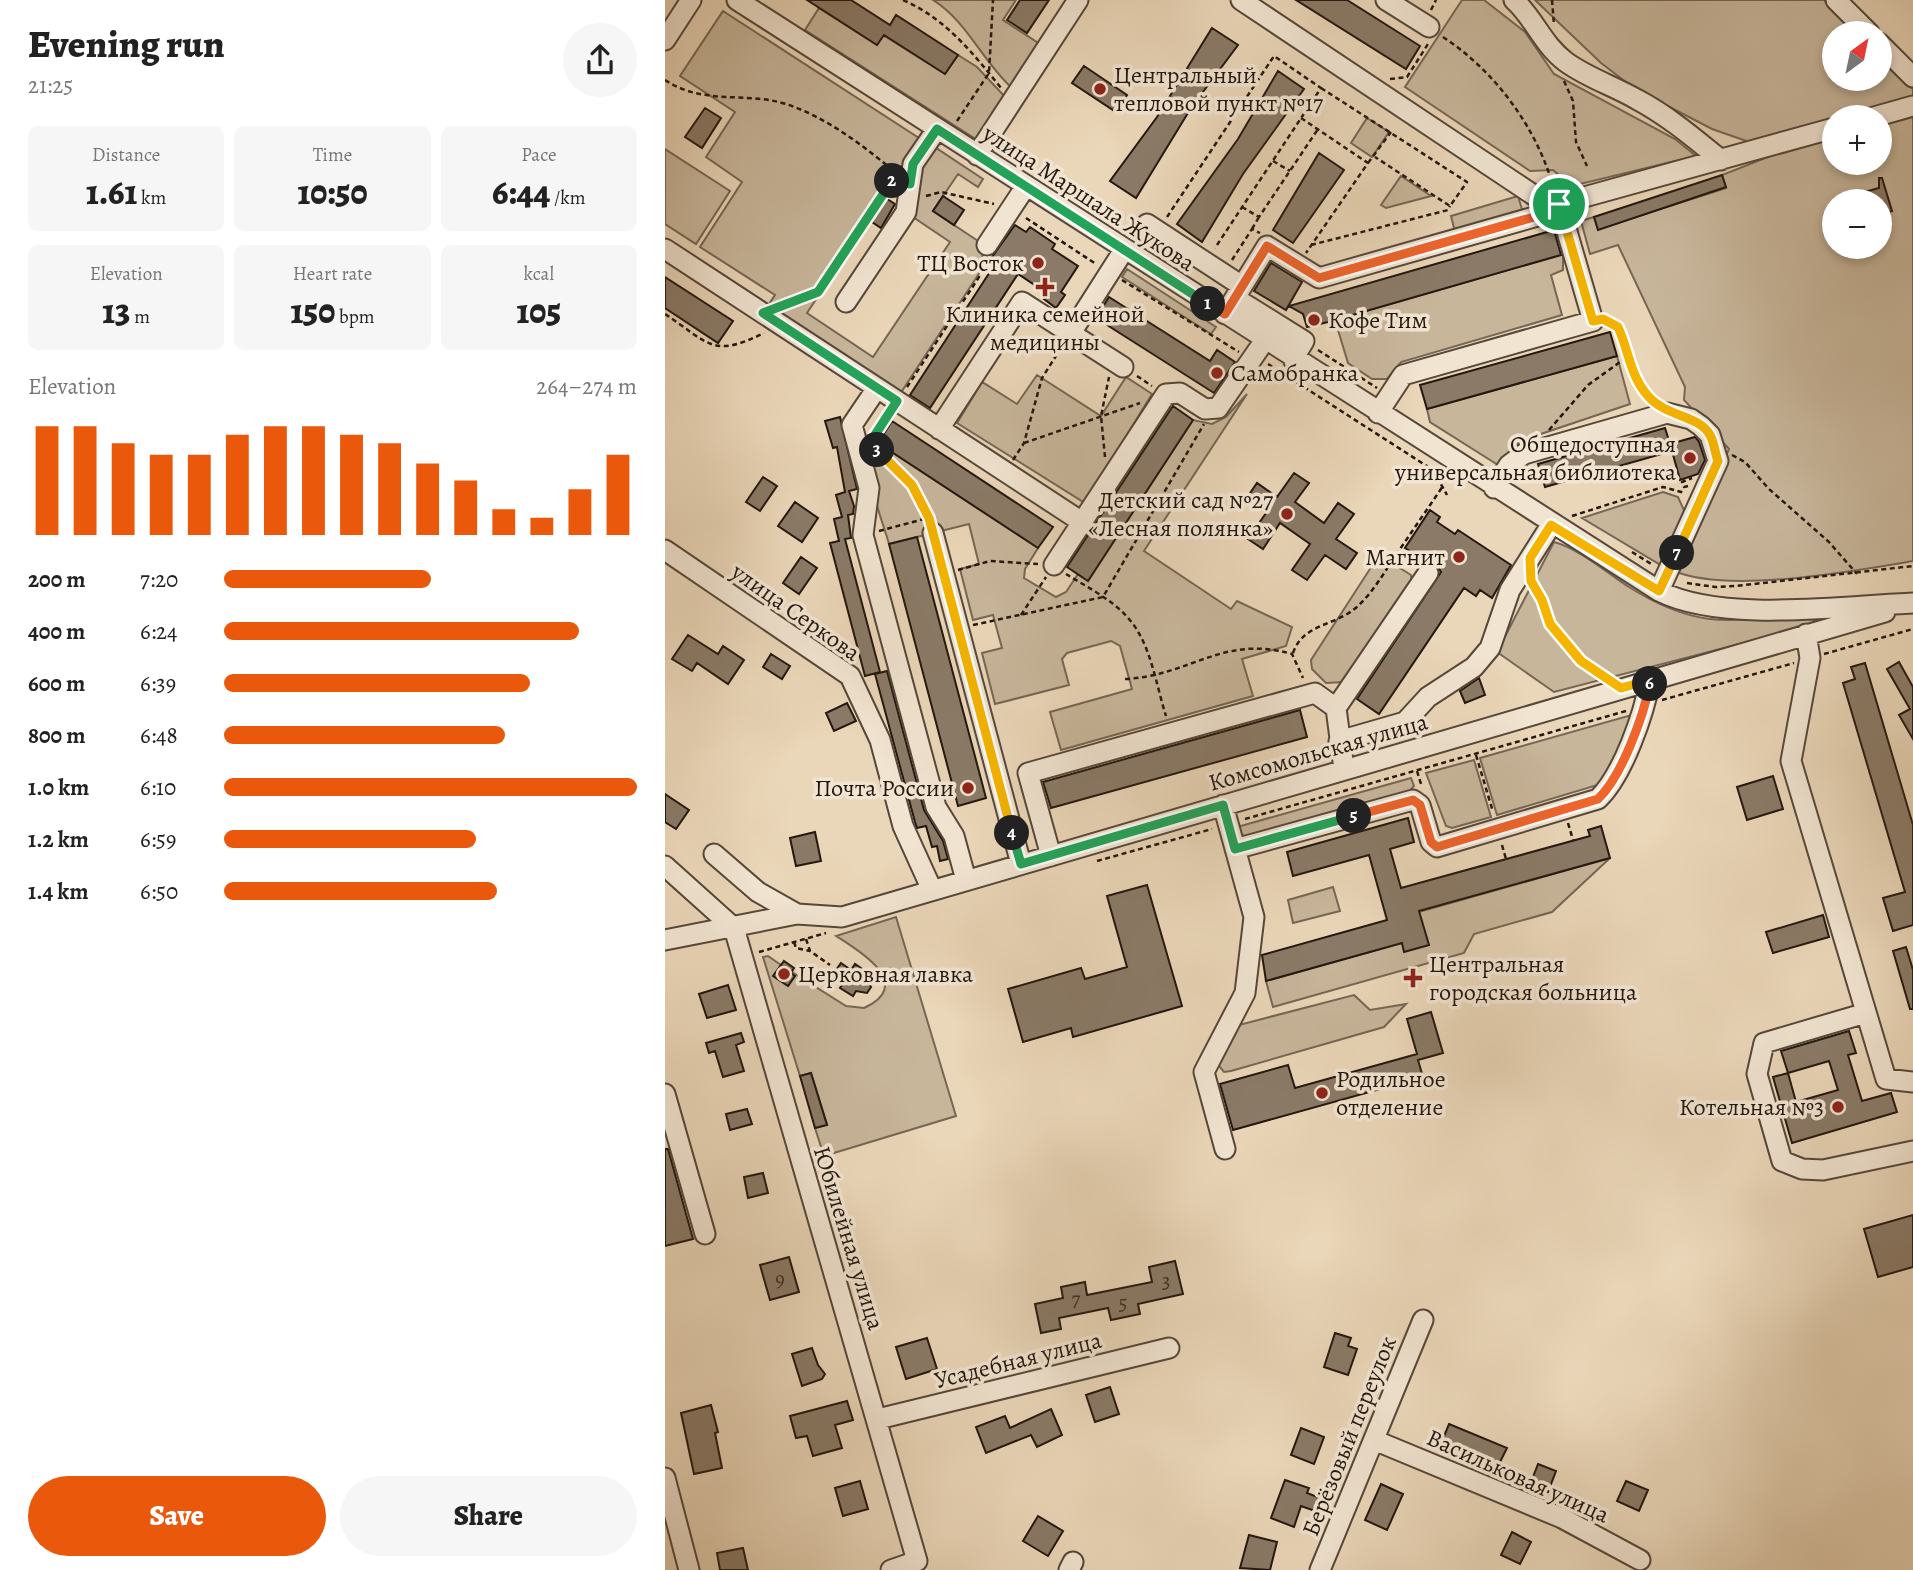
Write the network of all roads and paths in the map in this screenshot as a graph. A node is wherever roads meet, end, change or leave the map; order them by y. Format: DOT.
graph roads {
  1 [pos="691,0"];
  2 [pos="737,0"];
  3 [pos="904,0"];
  4 [pos="993,0"];
  5 [pos="1078,0"];
  6 [pos="1241,0"];
  7 [pos="1386,0"];
  8 [pos="1514,0"];
  9 [pos="1836,0"];
  10 [pos="1858,21"];
  11 [pos="1429,27"];
  12 [pos="665,40"];
  13 [pos="1892,56"];
  14 [pos="989,73"];
  15 [pos="1913,77"];
  16 [pos="1563,78"];
  17 [pos="1390,79"];
  18 [pos="665,80"];
  19 [pos="1321,88"];
  20 [pos="1014,98"];
  21 [pos="1913,106"];
  22 [pos="1892,112"];
  23 [pos="1301,118"];
  24 [pos="1318,129"];
  25 [pos="1822,131"];
  26 [pos="942,132"];
  27 [pos="1391,132"];
  28 [pos="977,155"];
  29 [pos="1375,157"];
  30 [pos="1721,160"];
  31 [pos="1273,161"];
  32 [pos="1368,163"];
  33 [pos="1587,166"];
  34 [pos="1290,172"];
  35 [pos="904,179"];
  36 [pos="1026,186"];
  37 [pos="941,192"];
  38 [pos="1450,206"];
  39 [pos="1242,207"];
  40 [pos="1553,207"];
  41 [pos="1259,218"];
  42 [pos="1152,227"];
  43 [pos="1252,229"];
  44 [pos="1262,235"];
  45 [pos="987,245"];
  46 [pos="1311,245"];
  47 [pos="665,249"];
  48 [pos="1124,250"];
  49 [pos="1303,258"];
  50 [pos="1205,262"];
  51 [pos="1228,264"];
  52 [pos="1234,299"];
  53 [pos="846,302"];
  54 [pos="665,314"];
  55 [pos="770,318"];
  56 [pos="1593,321"];
  57 [pos="1071,333"];
  58 [pos="1265,340"];
  59 [pos="1304,341"];
  60 [pos="1253,358"];
  61 [pos="1627,358"];
  62 [pos="1293,359"];
  63 [pos="1117,363"];
  64 [pos="877,388"];
  65 [pos="1166,394"];
  66 [pos="897,401"];
  67 [pos="1140,403"];
  68 [pos="1383,406"];
  69 [pos="1212,410"];
  70 [pos="1667,413"];
  71 [pos="1101,416"];
  72 [pos="939,429"];
  73 [pos="1024,443"];
  74 [pos="1539,449"];
  75 [pos="1715,452"];
  76 [pos="1005,472"];
  77 [pos="1108,482"];
  78 [pos="1699,483"];
  79 [pos="1443,486"];
  80 [pos="1684,487"];
  81 [pos="1494,488"];
  82 [pos="1447,495"];
  83 [pos="1082,522"];
  84 [pos="1584,523"];
  85 [pos="931,525"];
  86 [pos="1551,525"];
  87 [pos="863,535"];
  88 [pos="665,550"];
  89 [pos="1398,552"];
  90 [pos="1631,552"];
  91 [pos="1530,558"];
  92 [pos="1054,565"];
  93 [pos="1913,566"];
  94 [pos="944,573"];
  95 [pos="1428,573"];
  96 [pos="1857,574"];
  97 [pos="1663,583"];
  98 [pos="1103,597"];
  99 [pos="1913,603"];
  100 [pos="1021,615"];
  101 [pos="958,628"];
  102 [pos="1913,629"];
  103 [pos="1806,634"];
  104 [pos="1292,654"];
  105 [pos="1810,658"];
  106 [pos="1154,678"];
  107 [pos="1125,680"];
  108 [pos="1650,680"];
  109 [pos="1621,688"];
  110 [pos="1315,693"];
  111 [pos="1646,705"];
  112 [pos="1336,708"];
  113 [pos="1171,733"];
  114 [pos="1339,741"];
  115 [pos="1412,750"];
  116 [pos="1475,754"];
  117 [pos="1344,769"];
  118 [pos="1417,770"];
  119 [pos="1423,794"];
  120 [pos="1226,815"];
  121 [pos="1567,821"];
  122 [pos="1498,830"];
  123 [pos="1573,841"];
  124 [pos="1235,849"];
  125 [pos="714,854"];
  126 [pos="1051,856"];
  127 [pos="1506,859"];
  128 [pos="1090,863"];
  129 [pos="1021,864"];
  130 [pos="665,866"];
  131 [pos="966,880"];
  132 [pos="932,890"];
  133 [pos="797,914"];
  134 [pos="734,928"];
  135 [pos="832,932"];
  136 [pos="806,939"];
  137 [pos="665,940"];
  138 [pos="794,942"];
  139 [pos="810,951"];
  140 [pos="742,957"];
  141 [pos="831,965"];
  142 [pos="1866,1013"];
  143 [pos="1913,1082"];
  144 [pos="665,1094"];
  145 [pos="1225,1149"];
  146 [pos="1913,1151"];
  147 [pos="705,1234"];
  148 [pos="1423,1320"];
  149 [pos="1169,1348"];
  150 [pos="878,1419"];
  151 [pos="1374,1440"];
  152 [pos="665,1478"];
  153 [pos="1640,1560"];
  154 [pos="922,1566"];
  155 [pos="689,1570"];
  156 [pos="891,1570"];
  157 [pos="1320,1570"];
  1 -- 12 [label="street"];
  2 -- 26 [label="street, улица Маршала Жукова"];
  3 -- 14 [label="path"];
  4 -- 14 [label="path"];
  5 -- 20 [label="street"];
  6 -- 40 [label="street"];
  7 -- 11 [label="street"];
  8 -- 30 [label="street"];
  9 -- 10 [label="street"];
  11 -- 17 [label="path"];
  11 -- 40 [label="path"];
  13 -- 15 [label="street"];
  14 -- 20 [label="path"];
  14 -- 26 [label="path"];
  16 -- 33 [label="path"];
  18 -- 35 [label="path"];
  19 -- 23 [label="path"];
  19 -- 27 [label="path"];
  19 -- 42 [label="path"];
  20 -- 28 [label="street"];
  21 -- 22 [label="street"];
  23 -- 24 [label="path"];
  23 -- 31 [label="path"];
  24 -- 32 [label="path"];
  24 -- 34 [label="path"];
  25 -- 30 [label="street"];
  26 -- 28 [label="street, улица Маршала Жукова"];
  26 -- 35 [label="street"];
  27 -- 29 [label="path"];
  27 -- 38 [label="path"];
  28 -- 36 [label="street, улица Маршала Жукова"];
  29 -- 32 [label="path"];
  29 -- 38 [label="path"];
  30 -- 40 [label="street"];
  31 -- 34 [label="path"];
  31 -- 39 [label="path"];
  32 -- 46 [label="path"];
  34 -- 41 [label="path"];
  35 -- 37 [label="path"];
  35 -- 53 [label="street"];
  35 -- 55 [label="path"];
  36 -- 45 [label="street"];
  36 -- 48 [label="street, улица Маршала Жукова"];
  38 -- 46 [label="path"];
  39 -- 41 [label="path"];
  39 -- 50 [label="path"];
  40 -- 52 [label="street"];
  40 -- 56 [label="street"];
  41 -- 43 [label="path"];
  42 -- 50 [label="street"];
  43 -- 44 [label="path"];
  43 -- 51 [label="path"];
  45 -- 66 [label="path"];
  46 -- 49 [label="path"];
  47 -- 55 [label="street"];
  48 -- 52 [label="street, улица Маршала Жукова"];
  48 -- 57 [label="street"];
  50 -- 52 [label="street"];
  52 -- 58 [label="street, улица Маршала Жукова"];
  52 -- 59 [label="street"];
  54 -- 55 [label="path"];
  55 -- 64 [label="street"];
  56 -- 61 [label="path"];
  56 -- 68 [label="street"];
  57 -- 63 [label="street"];
  57 -- 72 [label="street"];
  57 -- 73 [label="path"];
  58 -- 60 [label="street"];
  58 -- 62 [label="street, улица Маршала Жукова"];
  59 -- 62 [label="street"];
  59 -- 68 [label="path"];
  60 -- 69 [label="street"];
  60 -- 79 [label="path"];
  61 -- 70 [label="path"];
  61 -- 74 [label="path"];
  62 -- 68 [label="street, улица Маршала Жукова"];
  63 -- 65 [label="path"];
  63 -- 71 [label="path"];
  64 -- 66 [label="street"];
  64 -- 87 [label="street"];
  65 -- 69 [label="street"];
  65 -- 77 [label="street"];
  66 -- 72 [label="street"];
  66 -- 85 [label="path"];
  67 -- 71 [label="path"];
  68 -- 81 [label="street, улица Маршала Жукова"];
  69 -- 98 [label="path"];
  70 -- 74 [label="street"];
  70 -- 75 [label="street"];
  71 -- 73 [label="path"];
  71 -- 77 [label="path"];
  72 -- 76 [label="street"];
  73 -- 76 [label="path"];
  74 -- 81 [label="street"];
  75 -- 78 [label="street"];
  75 -- 96 [label="path"];
  76 -- 83 [label="street"];
  77 -- 83 [label="street"];
  78 -- 80 [label="path"];
  78 -- 84 [label="path"];
  78 -- 97 [label="street"];
  79 -- 82 [label="path"];
  79 -- 89 [label="path"];
  81 -- 86 [label="street, улица Маршала Жукова"];
  83 -- 92 [label="street"];
  85 -- 87 [label="path"];
  85 -- 94 [label="street"];
  86 -- 91 [label="street"];
  86 -- 97 [label="street, улица Маршала Жукова"];
  87 -- 131 [label="street"];
  88 -- 132 [label="street, улица Серкова"];
  89 -- 95 [label="path"];
  89 -- 104 [label="path"];
  90 -- 97 [label="path"];
  91 -- 109 [label="path"];
  91 -- 114 [label="street"];
  92 -- 94 [label="path"];
  92 -- 98 [label="path"];
  92 -- 100 [label="path"];
  93 -- 96 [label="path"];
  94 -- 101 [label="street"];
  95 -- 112 [label="street"];
  96 -- 97 [label="path"];
  97 -- 99 [label="street, улица Маршала Жукова"];
  98 -- 100 [label="path"];
  98 -- 106 [label="path"];
  99 -- 103 [label="street, Комсомольская улица"];
  100 -- 101 [label="path"];
  101 -- 129 [label="street"];
  102 -- 105 [label="path"];
  103 -- 105 [label="street"];
  103 -- 108 [label="street, Комсомольская улица"];
  104 -- 106 [label="path"];
  104 -- 110 [label="path"];
  105 -- 111 [label="path"];
  105 -- 142 [label="street"];
  106 -- 107 [label="path"];
  106 -- 113 [label="path"];
  108 -- 109 [label="street, Комсомольская улица"];
  108 -- 111 [label="street"];
  109 -- 115 [label="street, Комсомольская улица"];
  110 -- 112 [label="street"];
  110 -- 113 [label="street"];
  111 -- 116 [label="path"];
  111 -- 122 [label="street"];
  112 -- 114 [label="street"];
  113 -- 126 [label="street"];
  114 -- 117 [label="street"];
  115 -- 117 [label="street, Комсомольская улица"];
  115 -- 118 [label="path"];
  116 -- 118 [label="path"];
  116 -- 122 [label="path"];
  117 -- 120 [label="street, Комсомольская улица"];
  118 -- 119 [label="path"];
  118 -- 120 [label="path"];
  120 -- 124 [label="street"];
  120 -- 126 [label="street, Комсомольская улица"];
  120 -- 128 [label="path"];
  121 -- 123 [label="path"];
  122 -- 124 [label="street"];
  122 -- 127 [label="path"];
  124 -- 145 [label="street"];
  125 -- 133 [label="street"];
  126 -- 129 [label="street, Комсомольская улица"];
  129 -- 131 [label="street, Комсомольская улица"];
  130 -- 134 [label="street"];
  131 -- 132 [label="street, Комсомольская улица"];
  132 -- 133 [label="street, Комсомольская улица"];
  133 -- 134 [label="street, Комсомольская улица"];
  134 -- 137 [label="street, Комсомольская улица"];
  134 -- 140 [label="street, Юбилейная улица"];
  135 -- 136 [label="path"];
  136 -- 138 [label="path"];
  136 -- 139 [label="path"];
  138 -- 139 [label="path"];
  138 -- 140 [label="path"];
  139 -- 141 [label="path"];
  140 -- 150 [label="street, Юбилейная улица"];
  142 -- 143 [label="street"];
  142 -- 146 [label="street"];
  144 -- 147 [label="street"];
  148 -- 151 [label="street, Берёзовый переулок"];
  149 -- 150 [label="street, Усадебная улица"];
  150 -- 154 [label="street, Юбилейная улица"];
  151 -- 153 [label="street, Васильковая улица"];
  151 -- 157 [label="street, Берёзовый переулок"];
  152 -- 155 [label="street"];
  154 -- 156 [label="street"];
}
